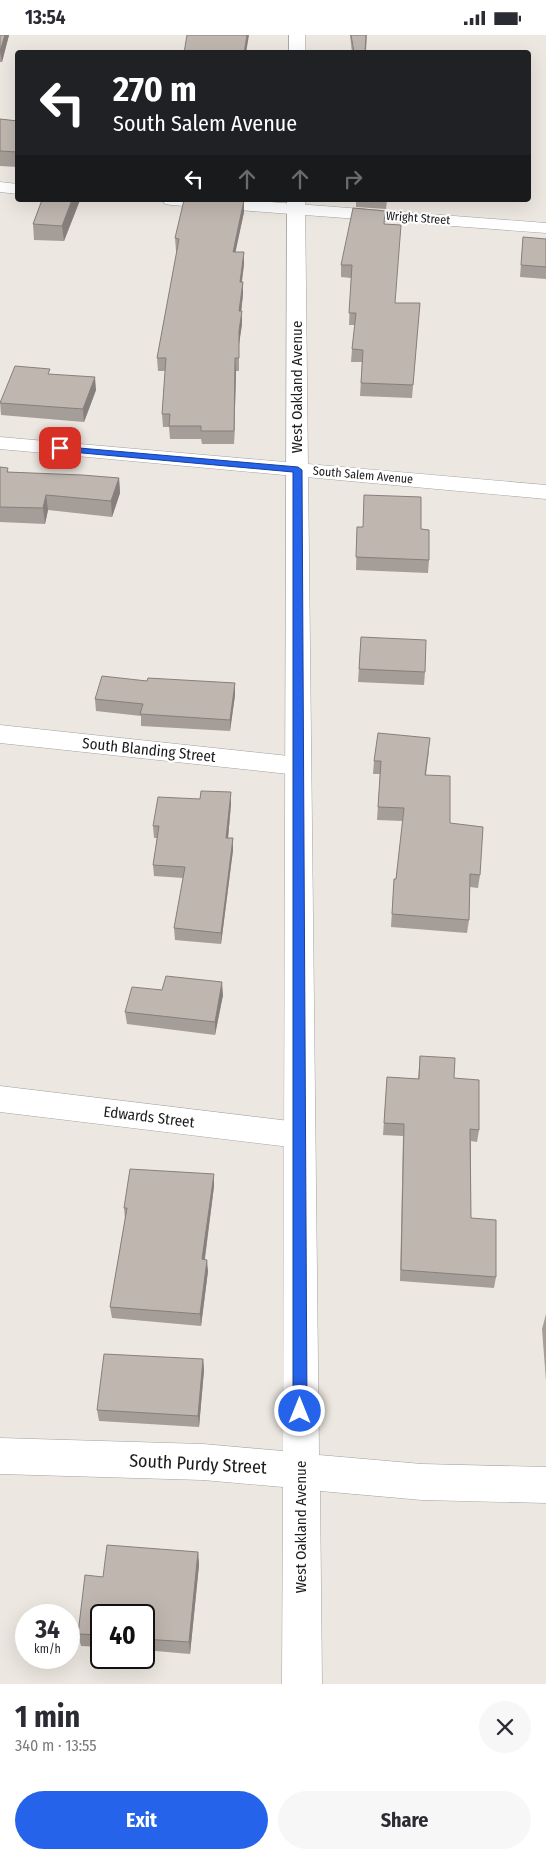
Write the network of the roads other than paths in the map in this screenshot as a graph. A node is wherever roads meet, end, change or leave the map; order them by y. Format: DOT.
graph roads {
  1 [pos="297,35"];
  2 [pos="297,50"];
  3 [pos="0,187"];
  4 [pos="15,189"];
  5 [pos="221,202"];
  6 [pos="296,205"];
  7 [pos="546,227"];
  8 [pos="0,443"];
  9 [pos="298,470"];
  10 [pos="546,492"];
  11 [pos="0,735"];
  12 [pos="298,766"];
  13 [pos="0,1099"];
  14 [pos="298,1135"];
  15 [pos="0,1457"];
  16 [pos="300,1470"];
  17 [pos="546,1485"];
  18 [pos="302,1684"];
  1 -- 2 [label="street"];
  3 -- 4 [label="street"];
  5 -- 6 [label="street, Wright Street"];
  6 -- 7 [label="street, Wright Street"];
  6 -- 9 [label="street, West Oakland Avenue"];
  8 -- 9 [label="street, South Salem Avenue"];
  9 -- 10 [label="street, South Salem Avenue"];
  9 -- 12 [label="street, West Oakland Avenue"];
  11 -- 12 [label="street, South Blanding Street"];
  12 -- 14 [label="street, West Oakland Avenue"];
  13 -- 14 [label="street, Edwards Street"];
  14 -- 16 [label="street, West Oakland Avenue"];
  15 -- 16 [label="street, South Purdy Street"];
  16 -- 17 [label="street, South Purdy Street"];
  16 -- 18 [label="street, West Oakland Avenue"];
}
